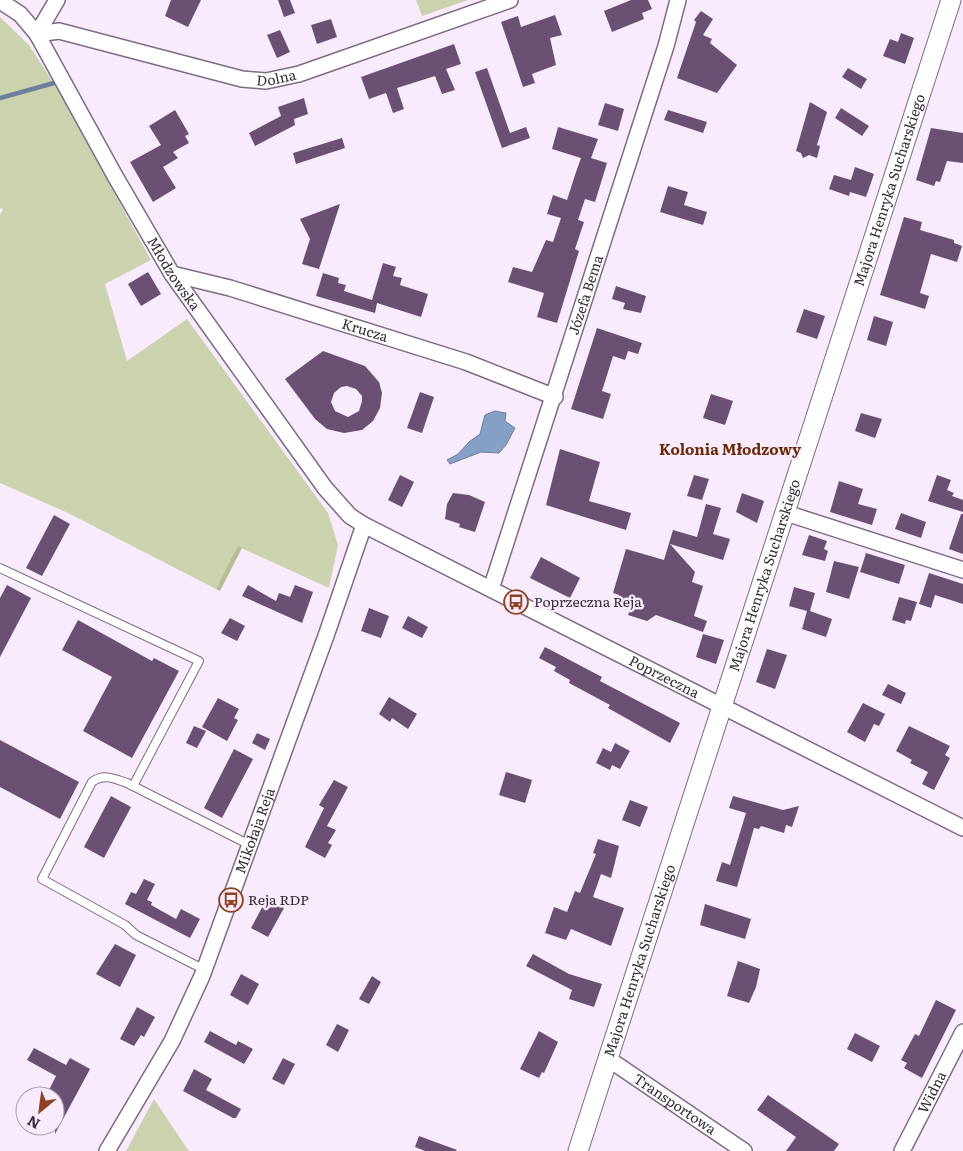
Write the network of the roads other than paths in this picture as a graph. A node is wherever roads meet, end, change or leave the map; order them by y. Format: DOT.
graph roads {
  1 [pos="57,0"];
  2 [pos="510,0"];
  3 [pos="678,0"];
  4 [pos="951,0"];
  5 [pos="0,1"];
  6 [pos="37,34"];
  7 [pos="172,274"];
  8 [pos="554,397"];
  9 [pos="786,513"];
  10 [pos="364,525"];
  11 [pos="0,568"];
  12 [pos="963,570"];
  13 [pos="491,589"];
  14 [pos="722,705"];
  15 [pos="133,786"];
  16 [pos="963,828"];
  17 [pos="250,845"];
  18 [pos="205,970"];
  19 [pos="963,1032"];
  20 [pos="607,1058"];
  21 [pos="107,1151"];
  22 [pos="578,1151"];
  23 [pos="744,1151"];
  24 [pos="902,1151"];
  1 -- 6 [label="street"];
  2 -- 6 [label="street, Dolna"];
  3 -- 8 [label="street, Józefa Bema"];
  4 -- 9 [label="street, Majora Henryka Sucharskiego"];
  5 -- 6 [label="street, Młodzowska"];
  6 -- 7 [label="street, Młodzowska"];
  7 -- 8 [label="street, Krucza"];
  7 -- 10 [label="street, Młodzowska"];
  8 -- 13 [label="street, Józefa Bema"];
  9 -- 12 [label="street"];
  9 -- 14 [label="street, Majora Henryka Sucharskiego"];
  10 -- 13 [label="street, Poprzeczna"];
  10 -- 17 [label="street, Mikołaja Reja"];
  11 -- 15 [label="lane"];
  13 -- 14 [label="street, Poprzeczna"];
  14 -- 16 [label="street, Poprzeczna"];
  14 -- 20 [label="street, Majora Henryka Sucharskiego"];
  15 -- 17 [label="lane"];
  15 -- 18 [label="lane"];
  17 -- 18 [label="street, Mikołaja Reja"];
  18 -- 21 [label="street, Mikołaja Reja"];
  19 -- 24 [label="street, Widna"];
  20 -- 22 [label="street, Majora Henryka Sucharskiego"];
  20 -- 23 [label="street, Transportowa"];
}
